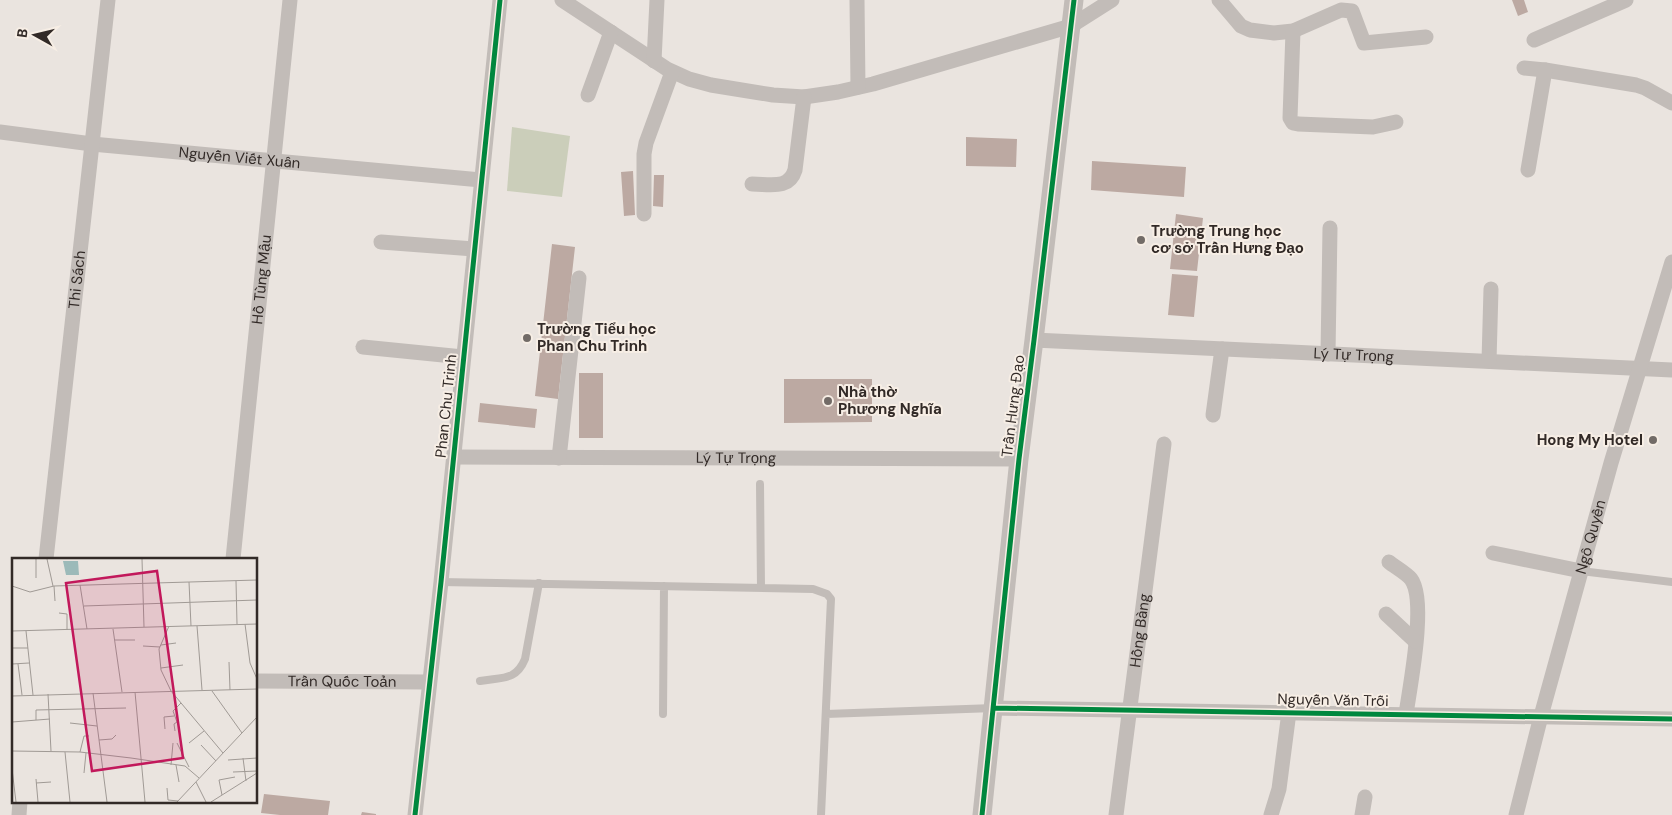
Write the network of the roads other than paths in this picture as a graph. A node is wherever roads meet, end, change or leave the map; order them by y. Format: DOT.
graph roads {
  1 [pos="108,0"];
  2 [pos="290,0"];
  3 [pos="500,0"];
  4 [pos="562,0"];
  5 [pos="657,0"];
  6 [pos="857,0"];
  7 [pos="1074,0"];
  8 [pos="1112,0"];
  9 [pos="1219,0"];
  10 [pos="1626,0"];
  11 [pos="1071,26"];
  12 [pos="1293,31"];
  13 [pos="612,32"];
  14 [pos="1426,37"];
  15 [pos="1534,40"];
  16 [pos="654,60"];
  17 [pos="1524,68"];
  18 [pos="1545,70"];
  19 [pos="672,72"];
  20 [pos="858,87"];
  21 [pos="588,95"];
  22 [pos="804,97"];
  23 [pos="1672,103"];
  24 [pos="1396,122"];
  25 [pos="0,132"];
  26 [pos="92,144"];
  27 [pos="273,161"];
  28 [pos="1528,170"];
  29 [pos="480,180"];
  30 [pos="752,184"];
  31 [pos="644,214"];
  32 [pos="1330,228"];
  33 [pos="381,242"];
  34 [pos="474,249"];
  35 [pos="1672,262"];
  36 [pos="580,278"];
  37 [pos="1491,289"];
  38 [pos="1034,340"];
  39 [pos="363,347"];
  40 [pos="1222,349"];
  41 [pos="1328,354"];
  42 [pos="463,358"];
  43 [pos="1489,361"];
  44 [pos="1640,368"];
  45 [pos="1672,370"];
  46 [pos="1213,415"];
  47 [pos="1164,444"];
  48 [pos="454,457"];
  49 [pos="559,458"];
  50 [pos="1019,459"];
  51 [pos="760,484"];
  52 [pos="1493,553"];
  53 [pos="46,558"];
  54 [pos="234,558"];
  55 [pos="1389,562"];
  56 [pos="1581,571"];
  57 [pos="441,582"];
  58 [pos="1672,582"];
  59 [pos="539,583"];
  60 [pos="664,586"];
  61 [pos="761,588"];
  62 [pos="1386,614"];
  63 [pos="1415,641"];
  64 [pos="258,681"];
  65 [pos="480,681"];
  66 [pos="429,682"];
  67 [pos="994,708"];
  68 [pos="1129,710"];
  69 [pos="1289,712"];
  70 [pos="663,714"];
  71 [pos="826,714"];
  72 [pos="1406,714"];
  73 [pos="1541,716"];
  74 [pos="1672,719"];
  75 [pos="1365,797"];
  76 [pos="20,802"];
  77 [pos="19,815"];
  78 [pos="415,815"];
  79 [pos="821,815"];
  80 [pos="982,815"];
  81 [pos="1116,815"];
  82 [pos="1271,815"];
  83 [pos="1362,815"];
  84 [pos="1516,815"];
  1 -- 26 [label="street, Thi Sách"];
  2 -- 27 [label="street, Hồ Tùng Mậu"];
  3 -- 29 [label="street, Phan Chu Trinh"];
  4 -- 13 [label="street"];
  5 -- 16 [label="street"];
  6 -- 20 [label="street"];
  7 -- 11 [label="street, Trần Hưng Đạo"];
  8 -- 11 [label="street"];
  9 -- 12 [label="street"];
  10 -- 15 [label="street"];
  11 -- 20 [label="street"];
  11 -- 38 [label="street, Trần Hưng Đạo"];
  12 -- 14 [label="street"];
  12 -- 24 [label="street"];
  13 -- 16 [label="street"];
  13 -- 21 [label="street"];
  16 -- 19 [label="street"];
  17 -- 18 [label="street"];
  18 -- 23 [label="street"];
  18 -- 28 [label="street"];
  19 -- 22 [label="street"];
  19 -- 31 [label="street"];
  20 -- 22 [label="street"];
  22 -- 30 [label="street"];
  25 -- 26 [label="street, Nguyễn Viết Xuân"];
  26 -- 27 [label="street, Nguyễn Viết Xuân"];
  26 -- 53 [label="street, Thi Sách"];
  27 -- 29 [label="street, Nguyễn Viết Xuân"];
  27 -- 54 [label="street, Hồ Tùng Mậu"];
  29 -- 34 [label="street, Phan Chu Trinh"];
  32 -- 41 [label="street"];
  33 -- 34 [label="street"];
  34 -- 42 [label="street, Phan Chu Trinh"];
  35 -- 44 [label="street, Ngô Quyền"];
  36 -- 49 [label="street"];
  37 -- 43 [label="street"];
  38 -- 40 [label="street, Lý Tự Trọng"];
  38 -- 50 [label="street, Trần Hưng Đạo"];
  39 -- 42 [label="street"];
  40 -- 41 [label="street, Lý Tự Trọng"];
  40 -- 46 [label="street"];
  41 -- 43 [label="street, Lý Tự Trọng"];
  42 -- 48 [label="street, Phan Chu Trinh"];
  43 -- 44 [label="street, Lý Tự Trọng"];
  44 -- 45 [label="street, Lý Tự Trọng"];
  44 -- 56 [label="street, Ngô Quyền"];
  47 -- 68 [label="street, Hồng Bàng"];
  48 -- 49 [label="street, Lý Tự Trọng"];
  48 -- 57 [label="street, Phan Chu Trinh"];
  49 -- 50 [label="street, Lý Tự Trọng"];
  50 -- 67 [label="street, Trần Hưng Đạo"];
  51 -- 61 [label="lane"];
  52 -- 56 [label="street"];
  55 -- 63 [label="street"];
  56 -- 58 [label="lane"];
  56 -- 73 [label="street, Ngô Quyền"];
  57 -- 59 [label="lane"];
  57 -- 66 [label="street, Phan Chu Trinh"];
  59 -- 60 [label="lane"];
  59 -- 65 [label="lane"];
  60 -- 61 [label="lane"];
  60 -- 70 [label="lane"];
  61 -- 71 [label="lane"];
  62 -- 63 [label="street"];
  63 -- 72 [label="street"];
  64 -- 66 [label="street, Trần Quốc Toản"];
  66 -- 78 [label="street, Phan Chu Trinh"];
  67 -- 68 [label="street, Nguyễn Văn Trỗi"];
  67 -- 71 [label="lane"];
  67 -- 80 [label="street, Trần Hưng Đạo"];
  68 -- 69 [label="street, Nguyễn Văn Trỗi"];
  68 -- 81 [label="street, Hồng Bàng"];
  69 -- 72 [label="street, Nguyễn Văn Trỗi"];
  69 -- 82 [label="street"];
  71 -- 79 [label="lane"];
  72 -- 73 [label="street, Nguyễn Văn Trỗi"];
  73 -- 74 [label="street, Nguyễn Văn Trỗi"];
  73 -- 84 [label="street, Ngô Quyền"];
  75 -- 83 [label="street"];
  76 -- 77 [label="street"];
}
